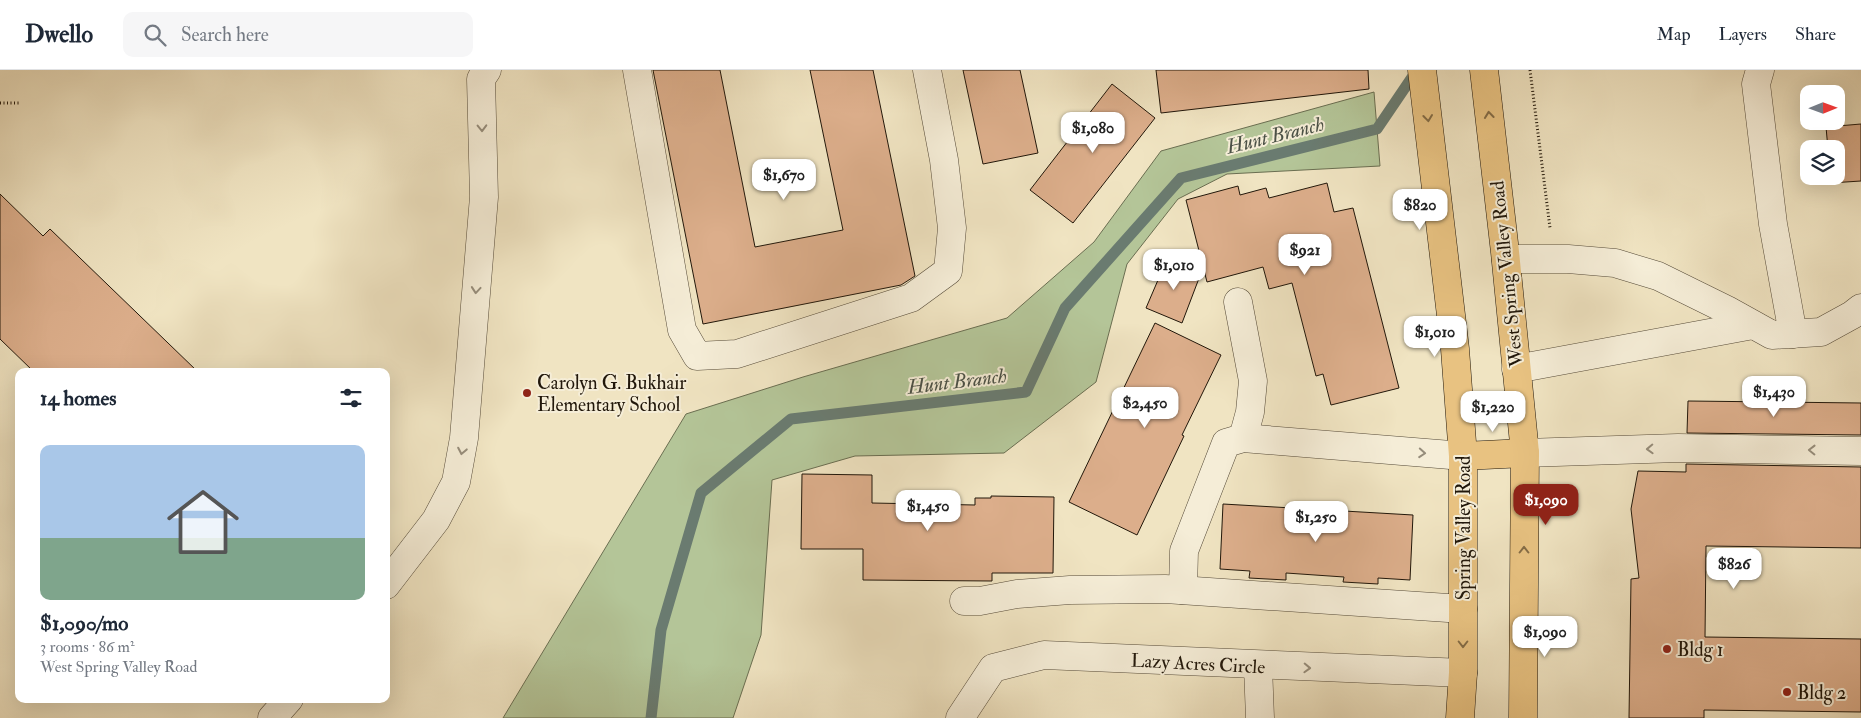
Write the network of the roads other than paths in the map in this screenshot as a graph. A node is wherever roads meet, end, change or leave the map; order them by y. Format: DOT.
graph roads {
  1 [pos="637,70"];
  2 [pos="927,70"];
  3 [pos="1422,70"];
  4 [pos="1484,70"];
  5 [pos="1760,70"];
  6 [pos="479,73"];
  7 [pos="1506,259"];
  8 [pos="1238,302"];
  9 [pos="1861,308"];
  10 [pos="1753,325"];
  11 [pos="1792,334"];
  12 [pos="1516,369"];
  13 [pos="1243,438"];
  14 [pos="1861,451"];
  15 [pos="1525,453"];
  16 [pos="1463,456"];
  17 [pos="390,580"];
  18 [pos="1183,590"];
  19 [pos="964,601"];
  20 [pos="1463,609"];
  21 [pos="1258,666"];
  22 [pos="1463,673"];
  23 [pos="285,703"];
  24 [pos="272,718"];
  25 [pos="960,718"];
  26 [pos="1260,718"];
  27 [pos="1460,718"];
  28 [pos="1523,718"];
  1 -- 2 [label="lane"];
  3 -- 16 [label="main road, Spring Valley Road, one-way"];
  7 -- 4 [label="main road, West Spring Valley Road, one-way"];
  5 -- 11 [label="lane"];
  6 -- 17 [label="lane, one-way"];
  7 -- 10 [label="lane"];
  7 -- 12 [label="main road, West Spring Valley Road"];
  8 -- 13 [label="lane"];
  9 -- 11 [label="lane"];
  10 -- 11 [label="lane"];
  10 -- 12 [label="lane"];
  12 -- 15 [label="main road, West Spring Valley Road"];
  13 -- 16 [label="lane, one-way"];
  13 -- 18 [label="lane"];
  14 -- 15 [label="lane, one-way"];
  15 -- 16 [label="main road"];
  28 -- 15 [label="main road, West Spring Valley Road, one-way"];
  16 -- 20 [label="main road, Spring Valley Road"];
  18 -- 19 [label="lane"];
  18 -- 20 [label="lane"];
  20 -- 22 [label="main road, Spring Valley Road, one-way"];
  21 -- 22 [label="lane, Lazy Acres Circle, one-way"];
  21 -- 25 [label="lane, Lazy Acres Circle"];
  21 -- 26 [label="lane"];
  22 -- 27 [label="main road, Spring Valley Road"];
  23 -- 24 [label="lane"];
}
